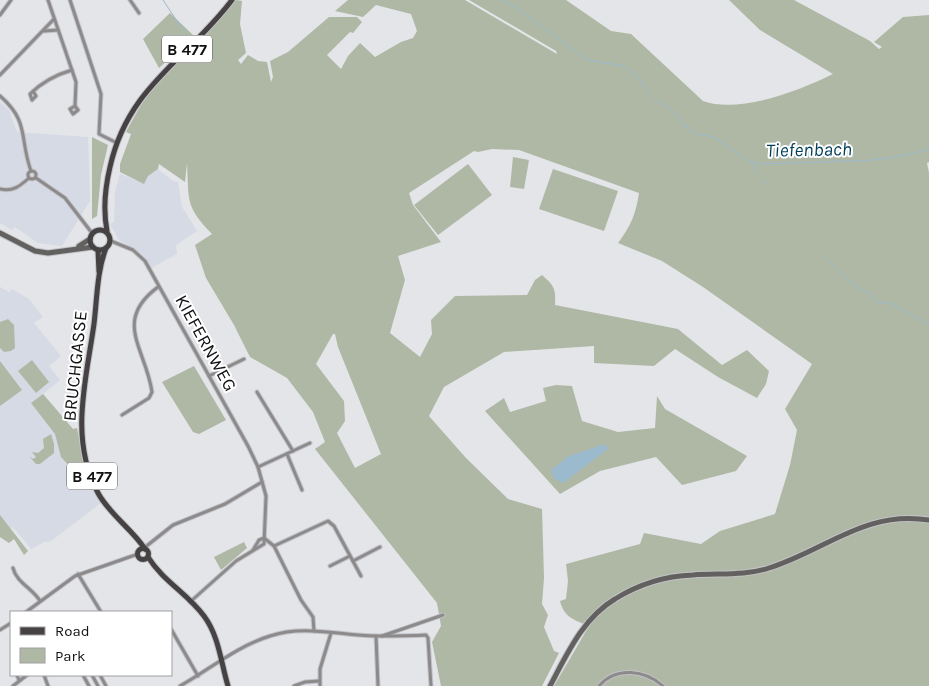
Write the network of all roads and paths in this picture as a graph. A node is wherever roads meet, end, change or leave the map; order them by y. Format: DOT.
graph roads {
  1 [pos="11,0"];
  2 [pos="48,0"];
  3 [pos="70,0"];
  4 [pos="130,0"];
  5 [pos="232,0"];
  6 [pos="139,13"];
  7 [pos="0,16"];
  8 [pos="55,21"];
  9 [pos="58,30"];
  10 [pos="44,31"];
  11 [pos="2,70"];
  12 [pos="72,70"];
  13 [pos="0,75"];
  14 [pos="33,91"];
  15 [pos="0,96"];
  16 [pos="74,106"];
  17 [pos="116,143"];
  18 [pos="31,171"];
  19 [pos="29,178"];
  20 [pos="36,178"];
  21 [pos="0,190"];
  22 [pos="105,208"];
  23 [pos="98,229"];
  24 [pos="107,231"];
  25 [pos="0,233"];
  26 [pos="92,233"];
  27 [pos="90,239"];
  28 [pos="110,241"];
  29 [pos="106,248"];
  30 [pos="72,249"];
  31 [pos="96,249"];
  32 [pos="99,277"];
  33 [pos="158,287"];
  34 [pos="244,359"];
  35 [pos="209,376"];
  36 [pos="257,392"];
  37 [pos="122,415"];
  38 [pos="310,443"];
  39 [pos="293,451"];
  40 [pos="287,454"];
  41 [pos="258,467"];
  42 [pos="262,482"];
  43 [pos="302,490"];
  44 [pos="929,520"];
  45 [pos="264,538"];
  46 [pos="274,546"];
  47 [pos="380,547"];
  48 [pos="142,550"];
  49 [pos="350,556"];
  50 [pos="146,558"];
  51 [pos="353,561"];
  52 [pos="330,566"];
  53 [pos="13,568"];
  54 [pos="78,574"];
  55 [pos="361,576"];
  56 [pos="40,601"];
  57 [pos="190,602"];
  58 [pos="27,611"];
  59 [pos="100,611"];
  60 [pos="443,615"];
  61 [pos="314,631"];
  62 [pos="172,632"];
  63 [pos="331,633"];
  64 [pos="378,636"];
  65 [pos="222,661"];
  66 [pos="17,676"];
  67 [pos="26,676"];
  68 [pos="198,676"];
  69 [pos="19,680"];
  70 [pos="319,681"];
  71 [pos="13,686"];
  72 [pos="180,686"];
  73 [pos="228,686"];
  74 [pos="294,686"];
  75 [pos="320,686"];
  76 [pos="378,686"];
  77 [pos="431,686"];
  78 [pos="550,686"];
  79 [pos="599,686"];
  80 [pos="663,686"];
  1 -- 7 [label="street"];
  2 -- 8 [label="street"];
  3 -- 17 [label="street"];
  4 -- 6 [label="street"];
  5 -- 17 [label="main road, B 477"];
  8 -- 9 [label="street"];
  8 -- 10 [label="street"];
  9 -- 10 [label="street"];
  9 -- 12 [label="street"];
  10 -- 11 [label="street"];
  11 -- 13 [label="street"];
  12 -- 14 [label="street"];
  12 -- 16 [label="street"];
  15 -- 18 [label="street"];
  17 -- 22 [label="main road, B 477"];
  18 -- 19 [label="street"];
  18 -- 20 [label="street"];
  19 -- 20 [label="street"];
  19 -- 21 [label="street"];
  20 -- 26 [label="street"];
  22 -- 23 [label="main road, B 477"];
  22 -- 24 [label="main road, B 477"];
  23 -- 24 [label="main road"];
  23 -- 26 [label="main road"];
  24 -- 28 [label="main road, B 477"];
  25 -- 30 [label="street"];
  26 -- 27 [label="main road"];
  27 -- 30 [label="street"];
  27 -- 31 [label="main road, B 477"];
  28 -- 29 [label="main road, B 477"];
  28 -- 33 [label="street, KIEFERNWEG"];
  29 -- 31 [label="main road"];
  29 -- 32 [label="main road, BRUCHGASSE / B 477"];
  30 -- 31 [label="street"];
  31 -- 32 [label="main road, BRUCHGASSE / B 477"];
  32 -- 48 [label="main road, BRUCHGASSE / B 477"];
  33 -- 35 [label="street, KIEFERNWEG"];
  33 -- 37 [label="street"];
  34 -- 35 [label="street"];
  35 -- 41 [label="street, KIEFERNWEG"];
  36 -- 39 [label="street"];
  38 -- 39 [label="street"];
  39 -- 40 [label="street"];
  40 -- 41 [label="street"];
  40 -- 43 [label="street"];
  41 -- 42 [label="street, KIEFERNWEG"];
  42 -- 45 [label="street, KIEFERNWEG"];
  42 -- 48 [label="street"];
  44 -- 78 [label="street"];
  45 -- 46 [label="street"];
  45 -- 57 [label="street"];
  46 -- 49 [label="street"];
  46 -- 61 [label="street"];
  47 -- 51 [label="street"];
  48 -- 50 [label="main road, B 477"];
  48 -- 50 [label="main road, B 477"];
  48 -- 54 [label="street"];
  49 -- 51 [label="street"];
  49 -- 52 [label="street"];
  50 -- 57 [label="main road, B 477"];
  51 -- 55 [label="street"];
  53 -- 56 [label="street"];
  54 -- 56 [label="street"];
  54 -- 59 [label="street"];
  56 -- 58 [label="street"];
  57 -- 65 [label="main road, B 477"];
  60 -- 64 [label="street"];
  61 -- 63 [label="street"];
  61 -- 65 [label="street"];
  62 -- 68 [label="street"];
  63 -- 64 [label="street"];
  63 -- 70 [label="street"];
  64 -- 76 [label="street"];
  64 -- 77 [label="street"];
  65 -- 68 [label="street"];
  65 -- 73 [label="main road, B 477"];
  66 -- 69 [label="street"];
  67 -- 69 [label="street"];
  68 -- 72 [label="street"];
  69 -- 71 [label="street"];
  70 -- 74 [label="street"];
  70 -- 75 [label="street"];
  79 -- 80 [label="street"];
}
